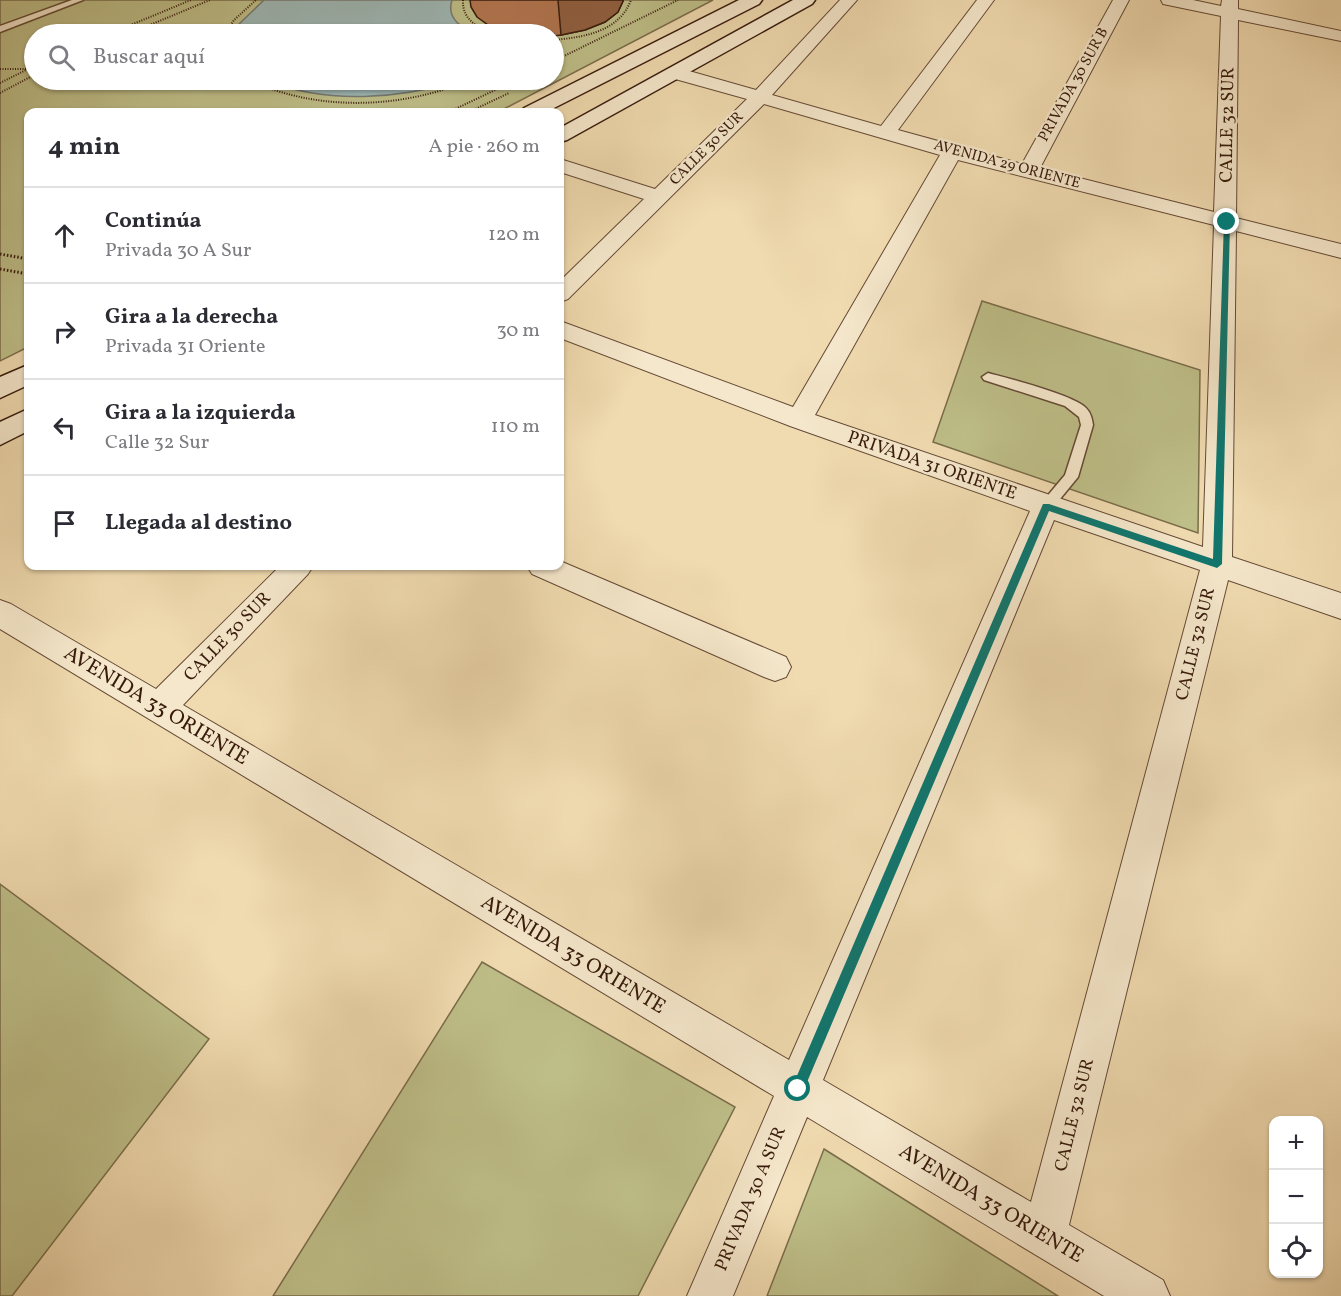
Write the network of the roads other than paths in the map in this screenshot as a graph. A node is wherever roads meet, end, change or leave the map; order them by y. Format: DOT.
graph roads {
  1 [pos="80,0"];
  2 [pos="753,0"];
  3 [pos="806,0"];
  4 [pos="849,0"];
  5 [pos="986,0"];
  6 [pos="1121,0"];
  7 [pos="1169,0"];
  8 [pos="1230,6"];
  9 [pos="0,29"];
  10 [pos="1341,36"];
  11 [pos="675,73"];
  12 [pos="759,98"];
  13 [pos="539,108"];
  14 [pos="886,133"];
  15 [pos="564,134"];
  16 [pos="952,152"];
  17 [pos="564,166"];
  18 [pos="1028,171"];
  19 [pos="659,197"];
  20 [pos="1227,222"];
  21 [pos="1341,251"];
  22 [pos="564,290"];
  23 [pos="564,331"];
  24 [pos="24,376"];
  25 [pos="988,377"];
  26 [pos="0,389"];
  27 [pos="799,419"];
  28 [pos="24,421"];
  29 [pos="0,435"];
  30 [pos="1046,506"];
  31 [pos="1217,564"];
  32 [pos="294,570"];
  33 [pos="551,570"];
  34 [pos="1341,606"];
  35 [pos="0,613"];
  36 [pos="775,667"];
  37 [pos="159,708"];
  38 [pos="798,1089"];
  39 [pos="1044,1236"];
  40 [pos="710,1296"];
  41 [pos="1147,1296"];
  1 -- 9 [label="lane"];
  2 -- 13 [label="main road"];
  3 -- 11 [label="main road"];
  4 -- 12 [label="street, CALLE 30 SUR"];
  5 -- 14 [label="street"];
  6 -- 18 [label="street, PRIVADA 30 SUR B"];
  7 -- 8 [label="street"];
  8 -- 10 [label="street"];
  8 -- 20 [label="street, CALLE 32 SUR"];
  11 -- 12 [label="street, AVENIDA 29 ORIENTE"];
  11 -- 15 [label="main road"];
  12 -- 14 [label="street, AVENIDA 29 ORIENTE"];
  12 -- 19 [label="street, CALLE 30 SUR"];
  14 -- 16 [label="street, AVENIDA 29 ORIENTE"];
  16 -- 18 [label="street, AVENIDA 29 ORIENTE"];
  16 -- 27 [label="street"];
  17 -- 19 [label="street"];
  18 -- 20 [label="street, AVENIDA 29 ORIENTE"];
  19 -- 22 [label="street, CALLE 30 SUR"];
  20 -- 21 [label="street, AVENIDA 29 ORIENTE"];
  20 -- 31 [label="street, CALLE 32 SUR"];
  23 -- 27 [label="street, PRIVADA 31 ORIENTE"];
  24 -- 26 [label="main road"];
  25 -- 30 [label="lane"];
  27 -- 30 [label="street, PRIVADA 31 ORIENTE"];
  28 -- 29 [label="main road"];
  30 -- 31 [label="street, PRIVADA 31 ORIENTE"];
  30 -- 38 [label="street, PRIVADA 30 A SUR"];
  31 -- 34 [label="street, PRIVADA 31 ORIENTE"];
  31 -- 39 [label="street, CALLE 32 SUR"];
  32 -- 37 [label="street, CALLE 30 SUR"];
  33 -- 36 [label="street"];
  35 -- 37 [label="street, AVENIDA 33 ORIENTE"];
  37 -- 38 [label="street, AVENIDA 33 ORIENTE"];
  38 -- 39 [label="street, AVENIDA 33 ORIENTE"];
  38 -- 40 [label="street, PRIVADA 30 A SUR"];
  39 -- 41 [label="street, AVENIDA 33 ORIENTE"];
}
